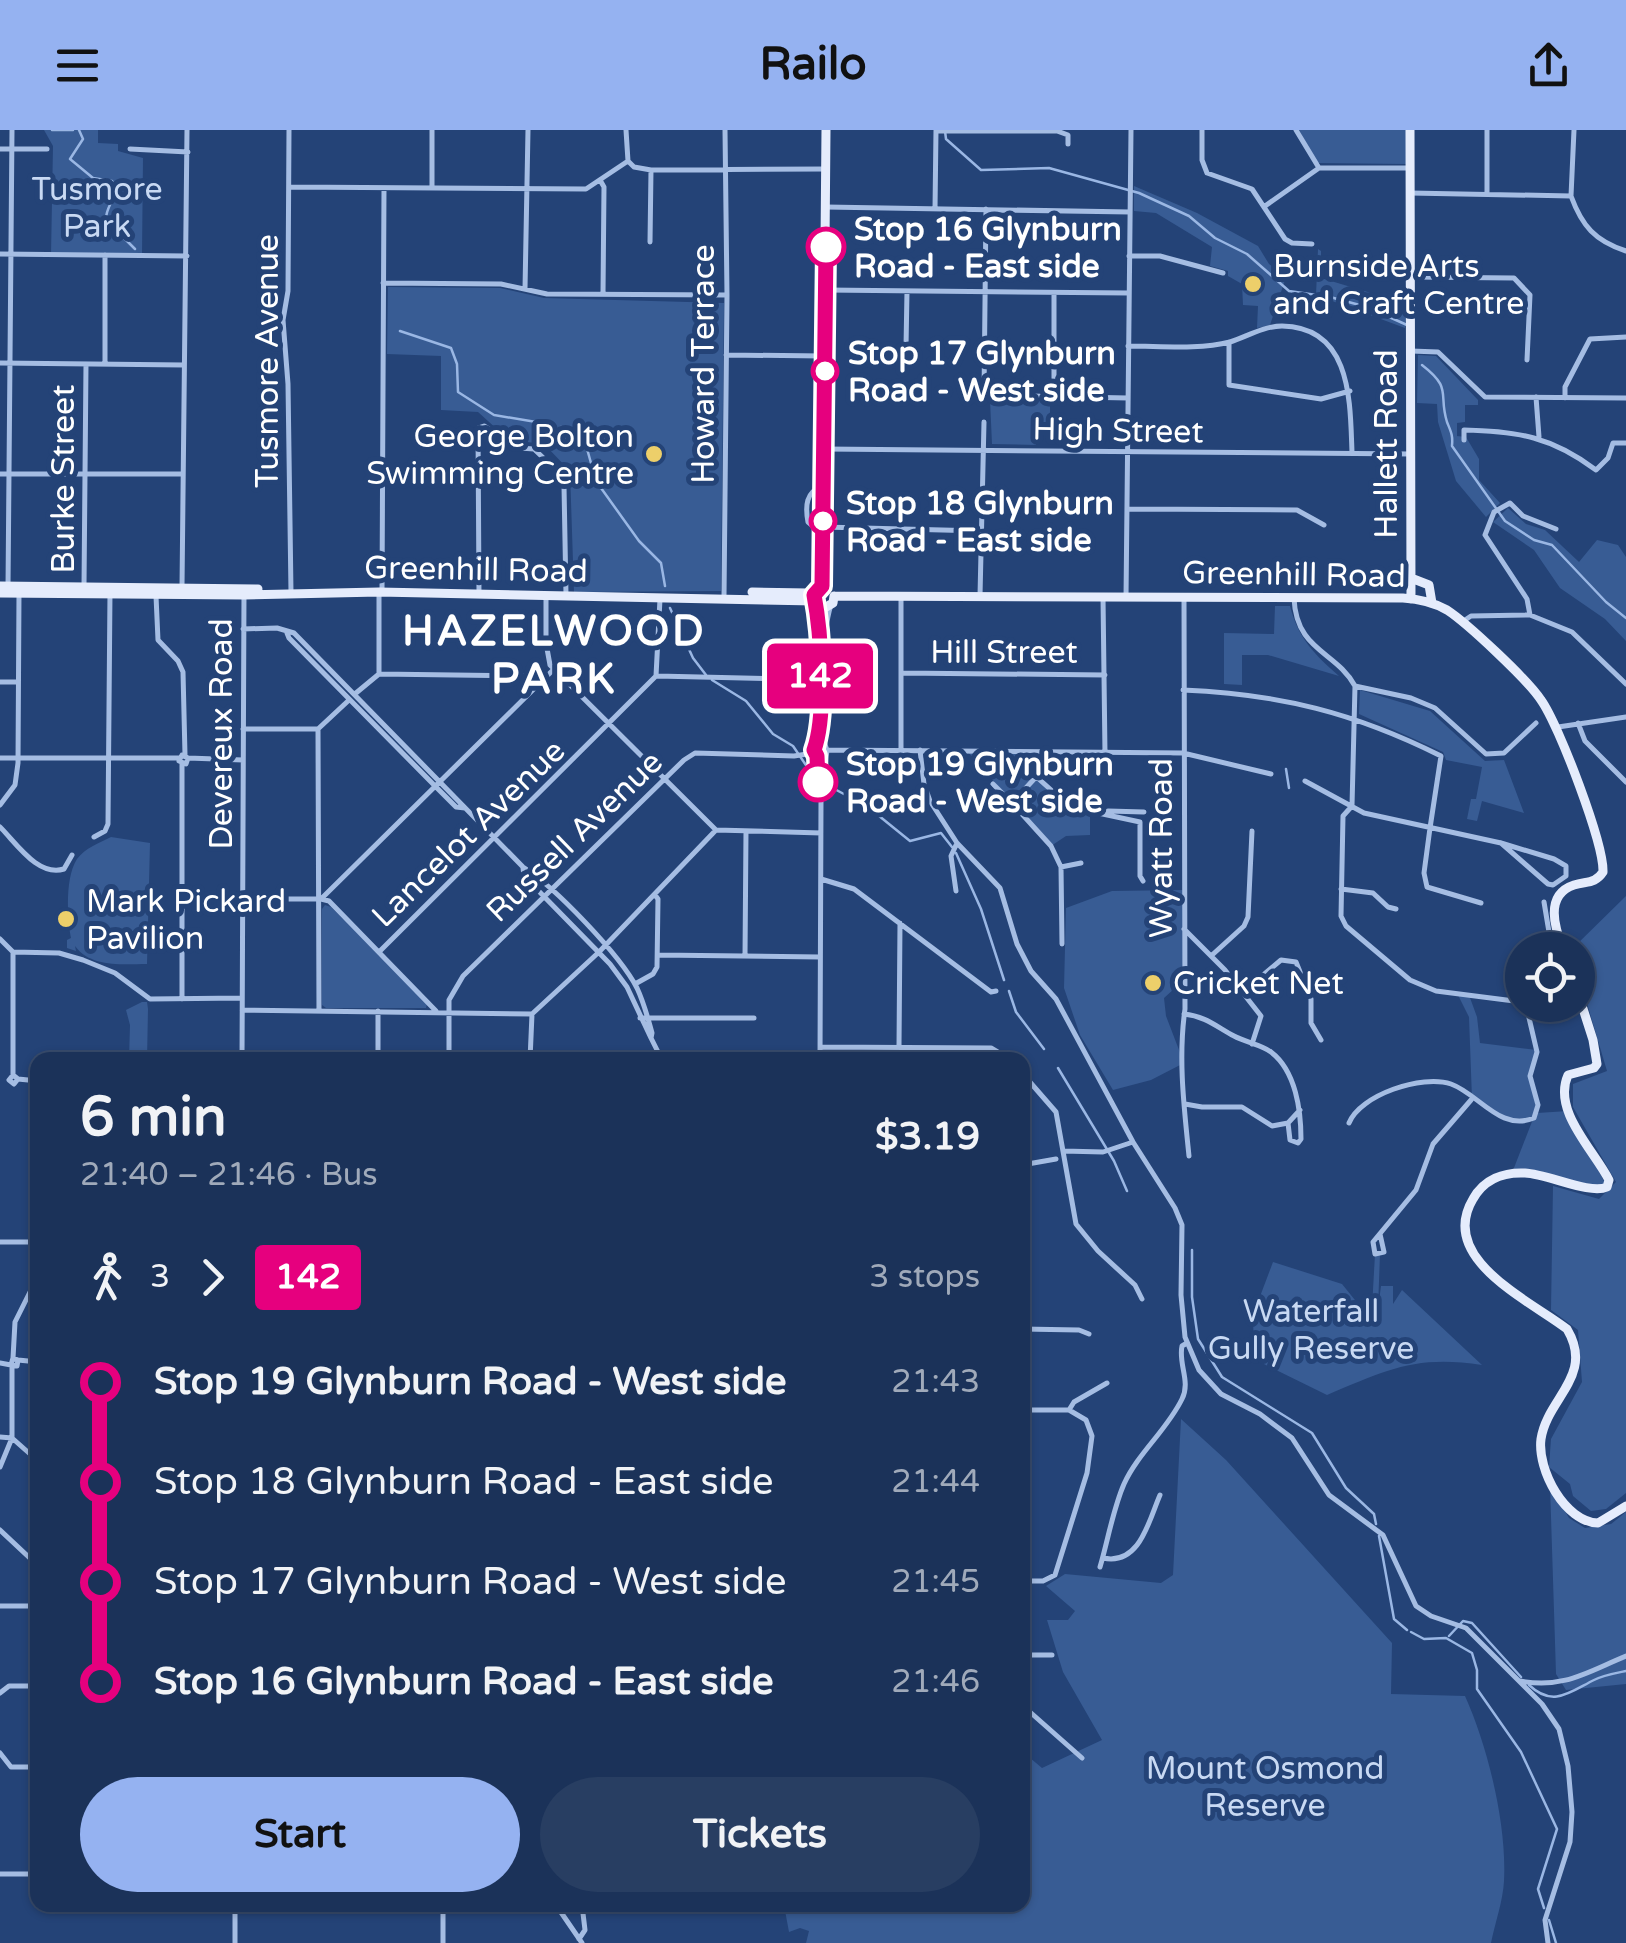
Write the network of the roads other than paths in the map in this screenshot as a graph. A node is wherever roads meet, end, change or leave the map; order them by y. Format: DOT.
graph roads {
  1 [pos="12,130"];
  2 [pos="188,130"];
  3 [pos="289,130"];
  4 [pos="432,130"];
  5 [pos="528,130"];
  6 [pos="626,130"];
  7 [pos="725,130"];
  8 [pos="826,130"];
  9 [pos="941,130"];
  10 [pos="1131,130"];
  11 [pos="1202,130"];
  12 [pos="1296,130"];
  13 [pos="1410,130"];
  14 [pos="1488,130"];
  15 [pos="1574,130"];
  16 [pos="1068,144"];
  17 [pos="0,149"];
  18 [pos="12,149"];
  19 [pos="47,149"];
  20 [pos="130,149"];
  21 [pos="188,152"];
  22 [pos="628,161"];
  23 [pos="725,168"];
  24 [pos="1318,168"];
  25 [pos="1410,168"];
  26 [pos="651,170"];
  27 [pos="826,170"];
  28 [pos="600,180"];
  29 [pos="290,187"];
  30 [pos="384,188"];
  31 [pos="432,188"];
  32 [pos="527,188"];
  33 [pos="1410,193"];
  34 [pos="1487,193"];
  35 [pos="1571,196"];
  36 [pos="1265,206"];
  37 [pos="826,207"];
  38 [pos="935,209"];
  39 [pos="986,209"];
  40 [pos="1130,212"];
  41 [pos="650,242"];
  42 [pos="1312,244"];
  43 [pos="1626,251"];
  44 [pos="0,254"];
  45 [pos="11,254"];
  46 [pos="105,255"];
  47 [pos="187,256"];
  48 [pos="1129,256"];
  49 [pos="1224,272"];
  50 [pos="1412,277"];
  51 [pos="384,283"];
  52 [pos="525,289"];
  53 [pos="826,290"];
  54 [pos="908,291"];
  55 [pos="986,291"];
  56 [pos="1054,293"];
  57 [pos="1129,293"];
  58 [pos="603,294"];
  59 [pos="727,295"];
  60 [pos="1626,336"];
  61 [pos="1229,342"];
  62 [pos="1128,346"];
  63 [pos="906,347"];
  64 [pos="1411,351"];
  65 [pos="726,355"];
  66 [pos="825,356"];
  67 [pos="1527,360"];
  68 [pos="0,362"];
  69 [pos="12,363"];
  70 [pos="86,364"];
  71 [pos="105,364"];
  72 [pos="184,366"];
  73 [pos="1350,391"];
  74 [pos="1054,396"];
  75 [pos="1128,398"];
  76 [pos="1536,398"];
  77 [pos="1564,398"];
  78 [pos="1626,398"];
  79 [pos="984,422"];
  80 [pos="1539,437"];
  81 [pos="1464,440"];
  82 [pos="1626,443"];
  83 [pos="824,449"];
  84 [pos="984,452"];
  85 [pos="1352,452"];
  86 [pos="1129,453"];
  87 [pos="1411,454"];
  88 [pos="0,474"];
  89 [pos="10,474"];
  90 [pos="183,474"];
  91 [pos="86,475"];
  92 [pos="824,486"];
  93 [pos="1129,509"];
  94 [pos="1324,525"];
  95 [pos="1556,529"];
  96 [pos="982,530"];
  97 [pos="822,531"];
  98 [pos="1411,578"];
  99 [pos="7,590"];
  100 [pos="84,591"];
  101 [pos="110,591"];
  102 [pos="244,591"];
  103 [pos="156,592"];
  104 [pos="182,592"];
  105 [pos="291,592"];
  106 [pos="380,592"];
  107 [pos="479,593"];
  108 [pos="546,595"];
  109 [pos="566,595"];
  110 [pos="724,595"];
  111 [pos="660,596"];
  112 [pos="817,596"];
  113 [pos="901,596"];
  114 [pos="980,596"];
  115 [pos="1103,598"];
  116 [pos="1126,598"];
  117 [pos="1184,598"];
  118 [pos="1294,598"];
  119 [pos="1411,598"];
  120 [pos="833,600"];
  121 [pos="1432,603"];
  122 [pos="1530,615"];
  123 [pos="1462,622"];
  124 [pos="244,629"];
  125 [pos="306,649"];
  126 [pos="554,670"];
  127 [pos="902,673"];
  128 [pos="379,674"];
  129 [pos="1105,675"];
  130 [pos="656,676"];
  131 [pos="822,680"];
  132 [pos="0,682"];
  133 [pos="18,682"];
  134 [pos="542,682"];
  135 [pos="1626,684"];
  136 [pos="1355,686"];
  137 [pos="1183,690"];
  138 [pos="356,694"];
  139 [pos="349,700"];
  140 [pos="1353,717"];
  141 [pos="1626,717"];
  142 [pos="1536,723"];
  143 [pos="611,724"];
  144 [pos="1578,724"];
  145 [pos="1555,727"];
  146 [pos="243,729"];
  147 [pos="318,730"];
  148 [pos="901,750"];
  149 [pos="920,750"];
  150 [pos="820,751"];
  151 [pos="1019,753"];
  152 [pos="1183,753"];
  153 [pos="1105,754"];
  154 [pos="0,758"];
  155 [pos="18,758"];
  156 [pos="108,759"];
  157 [pos="183,759"];
  158 [pos="243,760"];
  159 [pos="1271,774"];
  160 [pos="1036,777"];
  161 [pos="663,779"];
  162 [pos="1305,781"];
  163 [pos="1626,782"];
  164 [pos="993,784"];
  165 [pos="440,785"];
  166 [pos="1012,804"];
  167 [pos="0,805"];
  168 [pos="1352,806"];
  169 [pos="1090,811"];
  170 [pos="1144,812"];
  171 [pos="0,828"];
  172 [pos="1430,828"];
  173 [pos="716,830"];
  174 [pos="746,831"];
  175 [pos="1252,831"];
  176 [pos="821,833"];
  177 [pos="94,837"];
  178 [pos="495,838"];
  179 [pos="1501,843"];
  180 [pos="954,847"];
  181 [pos="72,855"];
  182 [pos="1081,863"];
  183 [pos="523,867"];
  184 [pos="1061,867"];
  185 [pos="821,879"];
  186 [pos="1143,881"];
  187 [pos="1341,889"];
  188 [pos="550,890"];
  189 [pos="956,892"];
  190 [pos="655,895"];
  191 [pos="545,896"];
  192 [pos="242,898"];
  193 [pos="321,898"];
  194 [pos="1482,902"];
  195 [pos="1544,902"];
  196 [pos="1396,908"];
  197 [pos="900,923"];
  198 [pos="1184,929"];
  199 [pos="1549,932"];
  200 [pos="1558,932"];
  201 [pos="0,939"];
  202 [pos="1062,944"];
  203 [pos="605,946"];
  204 [pos="380,951"];
  205 [pos="13,952"];
  206 [pos="599,952"];
  207 [pos="658,955"];
  208 [pos="745,956"];
  209 [pos="1212,956"];
  210 [pos="820,957"];
  211 [pos="631,986"];
  212 [pos="996,991"];
  213 [pos="1242,992"];
  214 [pos="242,998"];
  215 [pos="182,999"];
  216 [pos="1505,1001"];
  217 [pos="242,1010"];
  218 [pos="319,1011"];
  219 [pos="378,1011"];
  220 [pos="436,1011"];
  221 [pos="449,1011"];
  222 [pos="532,1014"];
  223 [pos="1184,1014"];
  224 [pos="644,1018"];
  225 [pos="754,1018"];
  226 [pos="1529,1022"];
  227 [pos="1587,1022"];
  228 [pos="1321,1040"];
  229 [pos="1252,1044"];
  230 [pos="820,1047"];
  231 [pos="899,1047"];
  232 [pos="242,1052"];
  233 [pos="378,1052"];
  234 [pos="449,1052"];
  235 [pos="530,1052"];
  236 [pos="658,1052"];
  237 [pos="820,1052"];
  238 [pos="903,1052"];
  239 [pos="998,1052"];
  240 [pos="13,1077"];
  241 [pos="0,1080"];
  242 [pos="30,1080"];
  243 [pos="1030,1083"];
  244 [pos="1472,1099"];
  245 [pos="1184,1104"];
  246 [pos="1300,1110"];
  247 [pos="1288,1122"];
  248 [pos="1348,1124"];
  249 [pos="1133,1142"];
  250 [pos="1062,1151"];
  251 [pos="1189,1156"];
  252 [pos="1056,1159"];
  253 [pos="1030,1164"];
  254 [pos="1380,1234"];
  255 [pos="0,1242"];
  256 [pos="30,1242"];
  257 [pos="30,1291"];
  258 [pos="1142,1299"];
  259 [pos="1030,1329"];
  260 [pos="1089,1334"];
  261 [pos="1187,1343"];
  262 [pos="0,1362"];
  263 [pos="15,1362"];
  264 [pos="30,1362"];
  265 [pos="1107,1384"];
  266 [pos="1030,1410"];
  267 [pos="1069,1410"];
  268 [pos="0,1438"];
  269 [pos="12,1438"];
  270 [pos="30,1454"];
  271 [pos="0,1467"];
  272 [pos="1160,1495"];
  273 [pos="1626,1506"];
  274 [pos="1152,1512"];
  275 [pos="1160,1515"];
  276 [pos="0,1530"];
  277 [pos="30,1558"];
  278 [pos="1103,1558"];
  279 [pos="1100,1567"];
  280 [pos="1030,1581"];
  281 [pos="0,1606"];
  282 [pos="30,1606"];
  283 [pos="1030,1654"];
  284 [pos="1052,1654"];
  285 [pos="1626,1656"];
  286 [pos="1518,1680"];
  287 [pos="30,1686"];
  288 [pos="0,1693"];
  289 [pos="1030,1714"];
  290 [pos="0,1753"];
  291 [pos="1082,1758"];
  292 [pos="30,1767"];
  293 [pos="0,1874"];
  294 [pos="30,1874"];
  295 [pos="235,1912"];
  296 [pos="443,1912"];
  297 [pos="561,1912"];
  298 [pos="583,1912"];
  299 [pos="581,1941"];
  300 [pos="235,1943"];
  301 [pos="443,1943"];
  302 [pos="1548,1943"];
  1 -- 18 [label="street"];
  2 -- 21 [label="street"];
  3 -- 29 [label="street, Tusmore Avenue"];
  4 -- 31 [label="street"];
  5 -- 32 [label="street"];
  6 -- 22 [label="street"];
  7 -- 23 [label="street, Howard Terrace"];
  8 -- 27 [label="main road"];
  9 -- 16 [label="street"];
  9 -- 38 [label="street"];
  10 -- 40 [label="street"];
  11 -- 36 [label="street"];
  12 -- 24 [label="street"];
  13 -- 25 [label="main road, Hallett Road"];
  14 -- 34 [label="street"];
  15 -- 35 [label="street"];
  17 -- 18 [label="street"];
  18 -- 19 [label="street"];
  18 -- 45 [label="street"];
  20 -- 21 [label="street"];
  21 -- 47 [label="street"];
  22 -- 26 [label="street"];
  22 -- 28 [label="street"];
  23 -- 26 [label="street"];
  23 -- 27 [label="street"];
  23 -- 59 [label="street, Howard Terrace"];
  24 -- 25 [label="street"];
  24 -- 36 [label="street"];
  25 -- 33 [label="main road, Hallett Road"];
  26 -- 41 [label="street"];
  27 -- 37 [label="main road"];
  28 -- 32 [label="street"];
  28 -- 58 [label="street"];
  29 -- 30 [label="street"];
  29 -- 105 [label="street, Tusmore Avenue"];
  30 -- 31 [label="street"];
  30 -- 51 [label="street"];
  31 -- 32 [label="street"];
  32 -- 52 [label="street"];
  33 -- 34 [label="street"];
  33 -- 50 [label="main road, Hallett Road"];
  34 -- 35 [label="street"];
  35 -- 43 [label="street"];
  36 -- 42 [label="street"];
  37 -- 38 [label="street"];
  37 -- 53 [label="main road"];
  38 -- 39 [label="street"];
  39 -- 40 [label="street"];
  39 -- 55 [label="street"];
  40 -- 48 [label="street"];
  44 -- 45 [label="street"];
  45 -- 46 [label="street"];
  45 -- 69 [label="street"];
  46 -- 47 [label="street"];
  46 -- 71 [label="street"];
  47 -- 72 [label="street"];
  48 -- 49 [label="street"];
  48 -- 57 [label="street"];
  50 -- 64 [label="main road, Hallett Road"];
  50 -- 67 [label="street"];
  51 -- 52 [label="street"];
  51 -- 106 [label="street"];
  52 -- 58 [label="street"];
  53 -- 54 [label="street"];
  53 -- 66 [label="main road"];
  54 -- 55 [label="street"];
  54 -- 63 [label="street"];
  55 -- 56 [label="street"];
  55 -- 74 [label="street"];
  56 -- 57 [label="street"];
  56 -- 74 [label="street"];
  57 -- 62 [label="street"];
  58 -- 59 [label="street"];
  59 -- 65 [label="street, Howard Terrace"];
  60 -- 77 [label="street"];
  61 -- 62 [label="street"];
  61 -- 73 [label="street"];
  61 -- 73 [label="street"];
  62 -- 75 [label="street"];
  64 -- 76 [label="street"];
  64 -- 87 [label="main road, Hallett Road"];
  65 -- 66 [label="street"];
  65 -- 110 [label="street, Howard Terrace"];
  66 -- 83 [label="main road"];
  68 -- 69 [label="street"];
  69 -- 70 [label="street"];
  69 -- 89 [label="street"];
  70 -- 71 [label="street"];
  70 -- 91 [label="street, Burke Street"];
  71 -- 72 [label="street"];
  72 -- 90 [label="street"];
  73 -- 85 [label="street"];
  74 -- 75 [label="street"];
  75 -- 86 [label="street"];
  76 -- 77 [label="street"];
  76 -- 80 [label="street"];
  77 -- 78 [label="street"];
  79 -- 84 [label="street"];
  80 -- 81 [label="street"];
  80 -- 82 [label="street"];
  83 -- 84 [label="street, High Street"];
  83 -- 92 [label="main road"];
  84 -- 86 [label="street, High Street"];
  84 -- 96 [label="street"];
  85 -- 86 [label="street, High Street"];
  85 -- 87 [label="street, High Street"];
  86 -- 93 [label="street"];
  87 -- 98 [label="main road, Hallett Road"];
  88 -- 89 [label="street"];
  89 -- 91 [label="street"];
  89 -- 99 [label="street"];
  90 -- 91 [label="street"];
  90 -- 104 [label="street"];
  91 -- 100 [label="street, Burke Street"];
  92 -- 97 [label="main road"];
  92 -- 97 [label="street"];
  93 -- 94 [label="street"];
  93 -- 116 [label="street"];
  95 -- 122 [label="street"];
  96 -- 97 [label="street"];
  96 -- 114 [label="street"];
  97 -- 112 [label="main road"];
  98 -- 119 [label="main road, Hallett Road"];
  98 -- 121 [label="main road, Hallett Road"];
  99 -- 100 [label="main road, Greenhill Road"];
  99 -- 133 [label="street"];
  100 -- 101 [label="main road, Greenhill Road"];
  101 -- 103 [label="main road, Greenhill Road"];
  101 -- 156 [label="street"];
  102 -- 104 [label="main road, Greenhill Road"];
  102 -- 105 [label="main road, Greenhill Road"];
  102 -- 124 [label="street, Devereux Road"];
  103 -- 104 [label="main road, Greenhill Road"];
  103 -- 157 [label="street"];
  105 -- 106 [label="main road, Greenhill Road"];
  106 -- 107 [label="main road, Greenhill Road"];
  106 -- 128 [label="street"];
  107 -- 108 [label="main road, Greenhill Road"];
  107 -- 109 [label="street"];
  108 -- 109 [label="main road, Greenhill Road"];
  108 -- 126 [label="street"];
  109 -- 111 [label="main road, Greenhill Road"];
  110 -- 111 [label="main road, Greenhill Road"];
  110 -- 112 [label="main road, Greenhill Road"];
  111 -- 130 [label="street"];
  112 -- 120 [label="main road, Greenhill Road"];
  112 -- 120 [label="main road"];
  112 -- 131 [label="street"];
  113 -- 114 [label="main road, Greenhill Road"];
  113 -- 120 [label="main road, Greenhill Road"];
  113 -- 127 [label="street"];
  114 -- 115 [label="main road, Greenhill Road"];
  115 -- 116 [label="main road, Greenhill Road"];
  115 -- 129 [label="street"];
  116 -- 117 [label="main road, Greenhill Road"];
  117 -- 118 [label="main road, Greenhill Road"];
  117 -- 137 [label="street, Wyatt Road"];
  118 -- 119 [label="main road, Greenhill Road"];
  118 -- 136 [label="street"];
  119 -- 121 [label="main road, Greenhill Road"];
  120 -- 131 [label="street"];
  121 -- 123 [label="main road, Greenhill Road"];
  122 -- 123 [label="street"];
  122 -- 135 [label="street"];
  123 -- 145 [label="main road, Greenhill Road"];
  124 -- 125 [label="street"];
  124 -- 146 [label="street, Devereux Road"];
  125 -- 138 [label="street"];
  125 -- 139 [label="street"];
  126 -- 134 [label="street"];
  126 -- 143 [label="street"];
  127 -- 129 [label="street, Hill Street"];
  127 -- 148 [label="street"];
  128 -- 134 [label="street"];
  128 -- 138 [label="street"];
  129 -- 153 [label="street"];
  130 -- 131 [label="street"];
  130 -- 143 [label="street, Lancelot Avenue"];
  131 -- 150 [label="street"];
  132 -- 133 [label="street"];
  133 -- 155 [label="street"];
  134 -- 165 [label="street"];
  136 -- 140 [label="street"];
  136 -- 142 [label="street"];
  137 -- 140 [label="street"];
  137 -- 152 [label="street, Wyatt Road"];
  138 -- 139 [label="street"];
  138 -- 165 [label="street"];
  139 -- 147 [label="street"];
  139 -- 165 [label="street"];
  140 -- 168 [label="street"];
  140 -- 172 [label="street"];
  141 -- 144 [label="street"];
  143 -- 161 [label="street"];
  143 -- 178 [label="street, Lancelot Avenue"];
  144 -- 145 [label="street"];
  144 -- 163 [label="street"];
  145 -- 200 [label="main road, Greenhill Road"];
  146 -- 147 [label="street"];
  146 -- 158 [label="street, Devereux Road"];
  147 -- 193 [label="street"];
  148 -- 149 [label="street, Russell Avenue"];
  148 -- 150 [label="street, Russell Avenue"];
  149 -- 151 [label="street, Russell Avenue"];
  149 -- 180 [label="street"];
  150 -- 161 [label="street, Russell Avenue"];
  150 -- 176 [label="street"];
  151 -- 153 [label="street, Russell Avenue"];
  151 -- 160 [label="street"];
  152 -- 153 [label="street, Russell Avenue"];
  152 -- 159 [label="street, Russell Avenue"];
  152 -- 198 [label="street, Wyatt Road"];
  154 -- 155 [label="street"];
  155 -- 156 [label="street"];
  155 -- 167 [label="street"];
  156 -- 157 [label="street"];
  156 -- 177 [label="street"];
  157 -- 158 [label="street"];
  157 -- 215 [label="street"];
  158 -- 192 [label="street, Devereux Road"];
  160 -- 166 [label="street"];
  160 -- 169 [label="street"];
  161 -- 173 [label="street"];
  161 -- 188 [label="street, Russell Avenue"];
  162 -- 168 [label="street"];
  164 -- 166 [label="street"];
  165 -- 178 [label="street"];
  165 -- 193 [label="street"];
  166 -- 184 [label="street"];
  168 -- 172 [label="street"];
  168 -- 187 [label="street"];
  169 -- 170 [label="street"];
  169 -- 186 [label="street"];
  171 -- 181 [label="street"];
  172 -- 179 [label="street"];
  172 -- 194 [label="street"];
  173 -- 174 [label="street"];
  173 -- 190 [label="street"];
  174 -- 176 [label="street"];
  174 -- 208 [label="street"];
  175 -- 209 [label="street"];
  176 -- 185 [label="street"];
  178 -- 183 [label="street"];
  178 -- 204 [label="street, Lancelot Avenue"];
  179 -- 179 [label="street"];
  180 -- 189 [label="street"];
  180 -- 249 [label="street"];
  182 -- 184 [label="street"];
  183 -- 188 [label="street"];
  183 -- 191 [label="street"];
  184 -- 202 [label="street"];
  185 -- 197 [label="street"];
  185 -- 210 [label="street"];
  187 -- 196 [label="street"];
  187 -- 216 [label="street"];
  188 -- 191 [label="street, Russell Avenue"];
  188 -- 203 [label="street"];
  190 -- 203 [label="street"];
  190 -- 207 [label="street"];
  191 -- 206 [label="street"];
  191 -- 221 [label="street, Russell Avenue"];
  192 -- 193 [label="street"];
  192 -- 214 [label="street, Devereux Road"];
  193 -- 204 [label="street"];
  193 -- 218 [label="street"];
  195 -- 199 [label="street"];
  197 -- 212 [label="street"];
  197 -- 231 [label="street"];
  198 -- 209 [label="street"];
  198 -- 223 [label="street, Wyatt Road"];
  201 -- 205 [label="street"];
  203 -- 206 [label="street"];
  203 -- 211 [label="street"];
  204 -- 220 [label="street"];
  205 -- 215 [label="street"];
  205 -- 240 [label="street"];
  206 -- 211 [label="street"];
  206 -- 222 [label="street"];
  207 -- 208 [label="street"];
  207 -- 211 [label="street"];
  208 -- 210 [label="street"];
  209 -- 213 [label="street"];
  210 -- 230 [label="street"];
  211 -- 224 [label="street"];
  213 -- 228 [label="street"];
  213 -- 229 [label="street"];
  214 -- 215 [label="street"];
  214 -- 217 [label="street, Devereux Road"];
  217 -- 218 [label="street"];
  217 -- 232 [label="street, Devereux Road"];
  218 -- 219 [label="street"];
  219 -- 220 [label="street"];
  219 -- 233 [label="street"];
  220 -- 221 [label="street"];
  221 -- 222 [label="street"];
  221 -- 234 [label="street, Russell Avenue"];
  222 -- 235 [label="street"];
  223 -- 229 [label="street"];
  223 -- 245 [label="street, Wyatt Road"];
  224 -- 225 [label="street"];
  224 -- 236 [label="street"];
  226 -- 244 [label="street"];
  227 -- 273 [label="main road"];
  229 -- 246 [label="street"];
  230 -- 231 [label="street"];
  230 -- 237 [label="street"];
  231 -- 238 [label="street"];
  231 -- 239 [label="street"];
  240 -- 241 [label="street"];
  240 -- 242 [label="street"];
  243 -- 250 [label="street"];
  244 -- 248 [label="street"];
  244 -- 254 [label="street"];
  245 -- 247 [label="street"];
  245 -- 251 [label="street, Wyatt Road"];
  246 -- 247 [label="street"];
  246 -- 247 [label="street"];
  249 -- 250 [label="street"];
  249 -- 261 [label="street"];
  250 -- 258 [label="street"];
  252 -- 253 [label="street"];
  255 -- 256 [label="street"];
  257 -- 263 [label="street"];
  259 -- 260 [label="street"];
  261 -- 278 [label="street"];
  261 -- 286 [label="street"];
  262 -- 263 [label="street"];
  263 -- 264 [label="street"];
  263 -- 269 [label="street"];
  265 -- 267 [label="street"];
  266 -- 267 [label="street"];
  267 -- 280 [label="street"];
  268 -- 269 [label="street"];
  269 -- 270 [label="street"];
  269 -- 271 [label="street"];
  272 -- 274 [label="street"];
  274 -- 275 [label="street"];
  274 -- 278 [label="street"];
  276 -- 277 [label="street"];
  278 -- 279 [label="street"];
  281 -- 282 [label="street"];
  283 -- 284 [label="street"];
  285 -- 286 [label="street"];
  286 -- 302 [label="street"];
  287 -- 288 [label="street"];
  289 -- 291 [label="street"];
  290 -- 292 [label="street"];
  293 -- 294 [label="street"];
  295 -- 300 [label="street"];
  296 -- 301 [label="street"];
  297 -- 299 [label="street"];
  298 -- 299 [label="street"];
}
